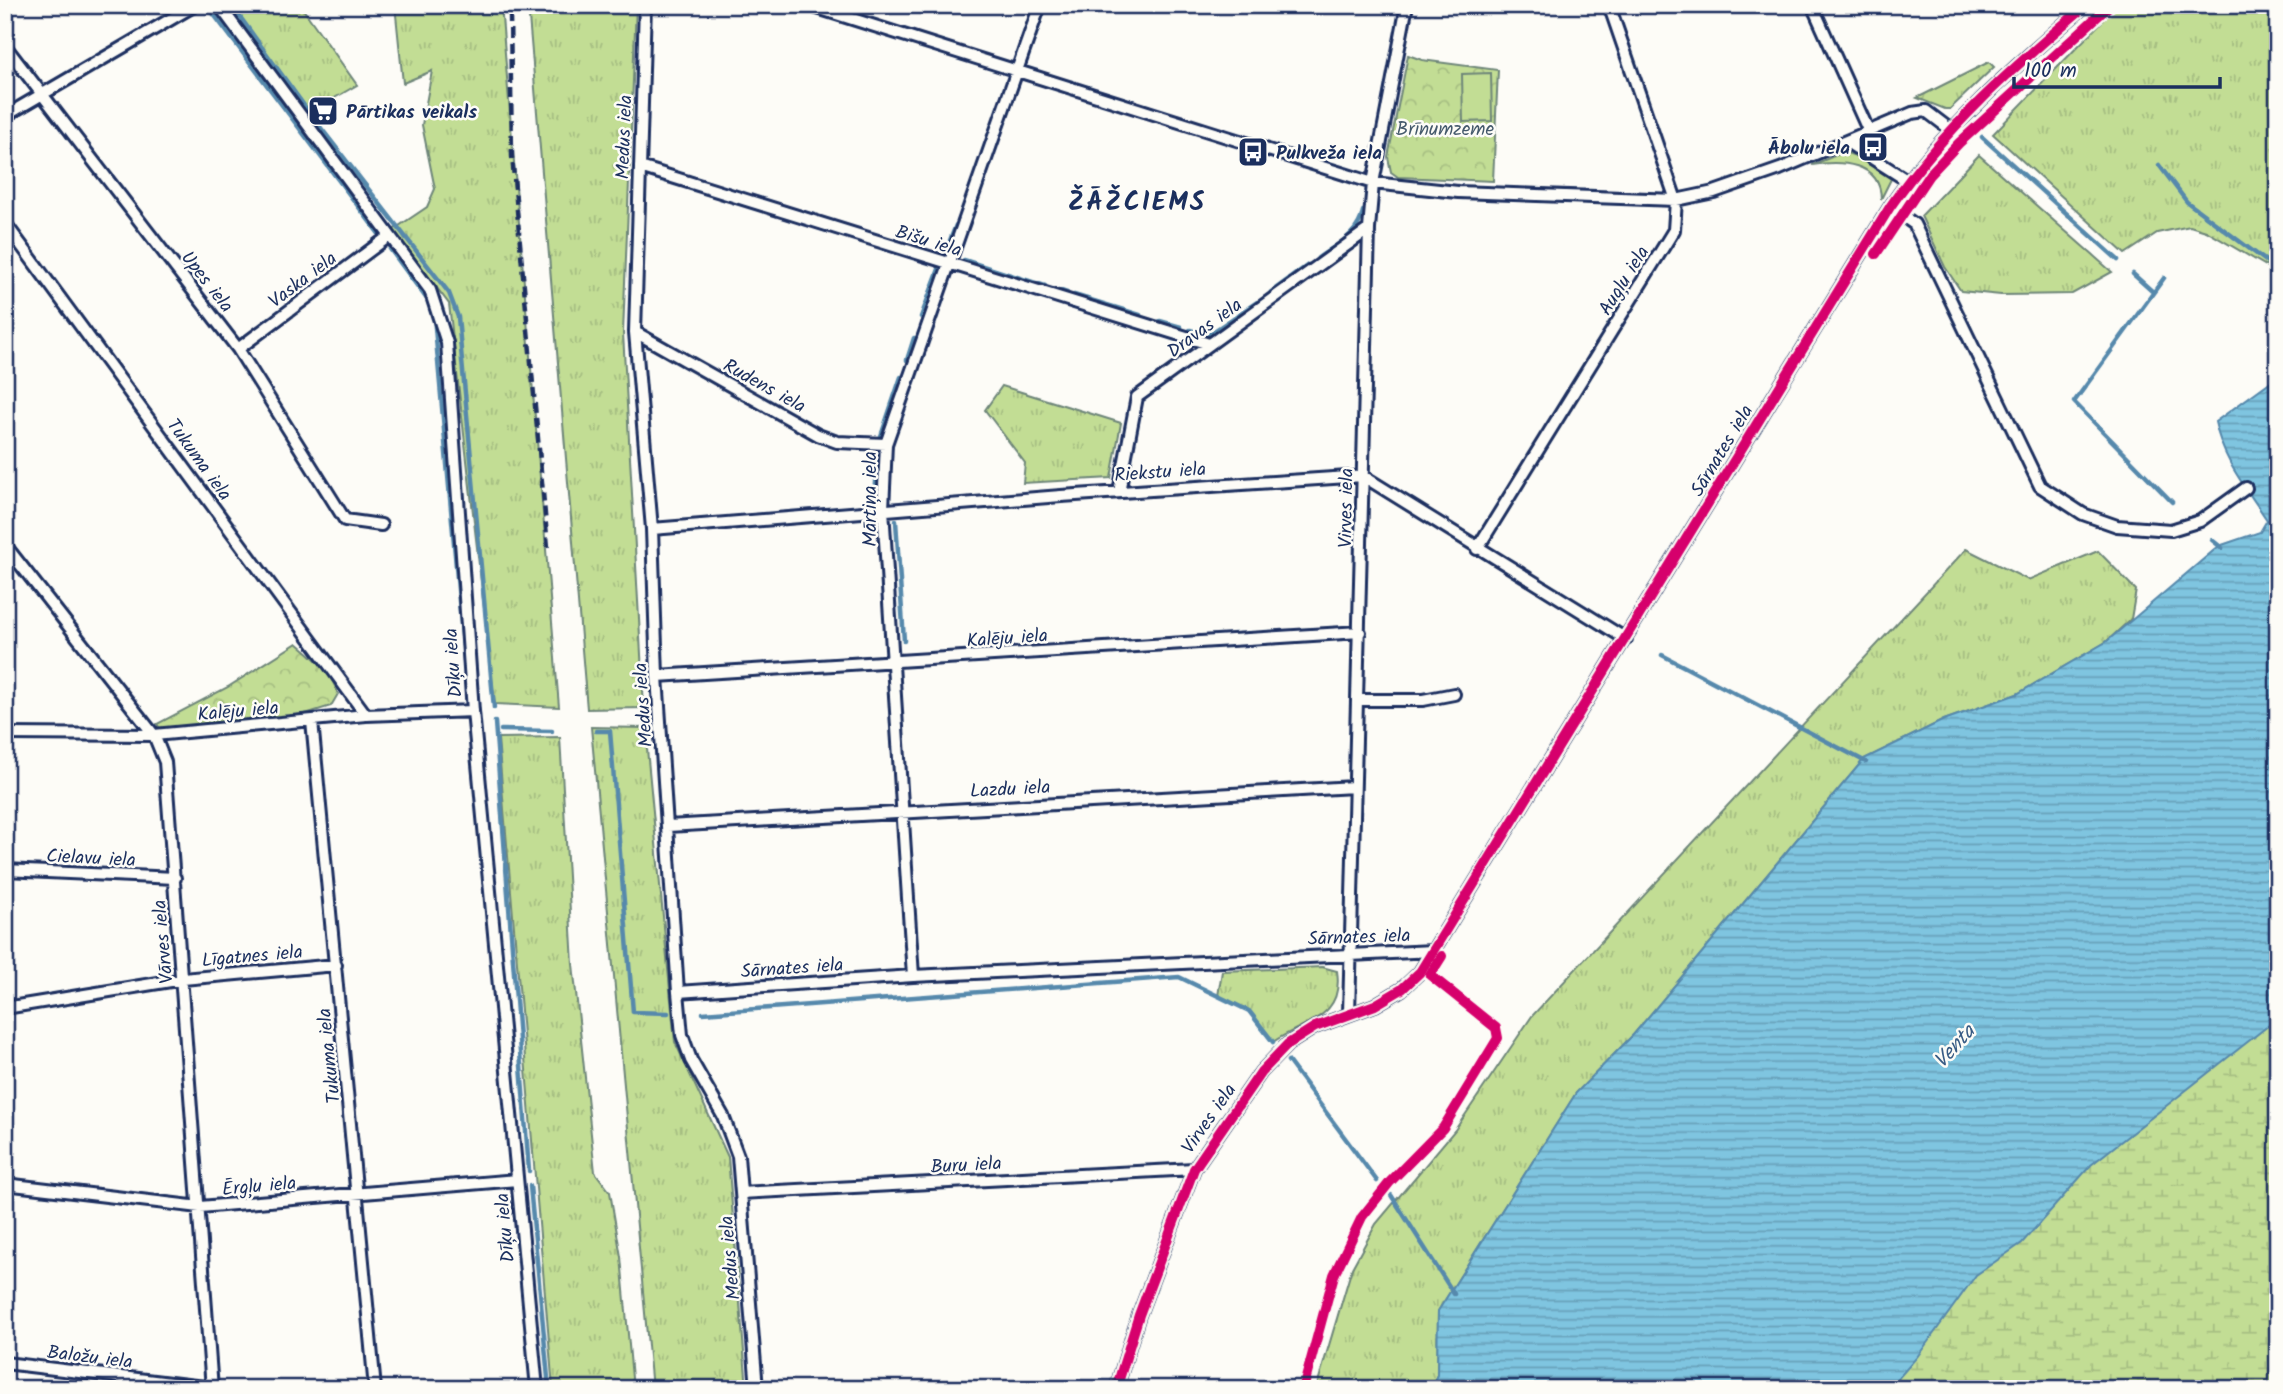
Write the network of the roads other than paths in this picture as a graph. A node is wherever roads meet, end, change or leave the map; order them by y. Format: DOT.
graph roads {
  1 [pos="195,5"];
  2 [pos="219,5"];
  3 [pos="645,5"];
  4 [pos="808,5"];
  5 [pos="1040,5"];
  6 [pos="1407,5"];
  7 [pos="1609,5"];
  8 [pos="1812,5"];
  9 [pos="2086,5"];
  10 [pos="5,46"];
  11 [pos="1018,72"];
  12 [pos="42,95"];
  13 [pos="5,116"];
  14 [pos="1951,130"];
  15 [pos="1869,132"];
  16 [pos="1847,142"];
  17 [pos="640,167"];
  18 [pos="1908,181"];
  19 [pos="1373,183"];
  20 [pos="1676,200"];
  21 [pos="1890,207"];
  22 [pos="5,223"];
  23 [pos="1369,229"];
  24 [pos="388,237"];
  25 [pos="948,264"];
  26 [pos="635,332"];
  27 [pos="1209,344"];
  28 [pos="238,349"];
  29 [pos="886,444"];
  30 [pos="1363,476"];
  31 [pos="2246,488"];
  32 [pos="1119,492"];
  33 [pos="883,509"];
  34 [pos="381,525"];
  35 [pos="652,529"];
  36 [pos="5,545"];
  37 [pos="1477,549"];
  38 [pos="1360,632"];
  39 [pos="1626,639"];
  40 [pos="892,662"];
  41 [pos="657,676"];
  42 [pos="1454,694"];
  43 [pos="1357,700"];
  44 [pos="473,711"];
  45 [pos="366,715"];
  46 [pos="312,721"];
  47 [pos="5,734"];
  48 [pos="154,735"];
  49 [pos="1354,787"];
  50 [pos="902,811"];
  51 [pos="668,826"];
  52 [pos="5,870"];
  53 [pos="175,878"];
  54 [pos="1433,951"];
  55 [pos="1349,953"];
  56 [pos="336,965"];
  57 [pos="913,976"];
  58 [pos="183,979"];
  59 [pos="678,992"];
  60 [pos="5,1008"];
  61 [pos="1349,1014"];
  62 [pos="1194,1170"];
  63 [pos="517,1180"];
  64 [pos="5,1184"];
  65 [pos="741,1193"];
  66 [pos="359,1195"];
  67 [pos="200,1207"];
  68 [pos="5,1363"];
  69 [pos="212,1388"];
  70 [pos="375,1389"];
  71 [pos="537,1389"];
  72 [pos="757,1389"];
  73 [pos="1116,1389"];
  1 -- 12 [label="street"];
  2 -- 24 [label="street, Dīķu iela"];
  3 -- 17 [label="street, Medus iela"];
  4 -- 11 [label="street"];
  5 -- 11 [label="street, Mārtiņa iela"];
  6 -- 19 [label="street, Virves iela"];
  7 -- 20 [label="street, Augļu iela"];
  8 -- 15 [label="street"];
  9 -- 14 [label="street, Sārnates iela"];
  10 -- 12 [label="street, Upes iela"];
  11 -- 19 [label="street"];
  11 -- 25 [label="street, Mārtiņa iela"];
  12 -- 13 [label="street"];
  12 -- 28 [label="street, Upes iela"];
  14 -- 15 [label="street"];
  14 -- 18 [label="street, Sārnates iela"];
  15 -- 16 [label="street"];
  16 -- 18 [label="street"];
  16 -- 20 [label="street"];
  17 -- 25 [label="street, Bišu iela"];
  17 -- 26 [label="street, Medus iela"];
  18 -- 21 [label="street, Sārnates iela"];
  19 -- 20 [label="street"];
  19 -- 23 [label="street, Virves iela"];
  20 -- 37 [label="street, Augļu iela"];
  21 -- 31 [label="street"];
  21 -- 39 [label="street, Sārnates iela"];
  22 -- 45 [label="street, Tukuma iela"];
  23 -- 27 [label="street, Dravas iela"];
  23 -- 30 [label="street, Virves iela"];
  24 -- 28 [label="street, Vaska iela"];
  24 -- 44 [label="street, Dīķu iela"];
  25 -- 27 [label="street, Bišu iela"];
  25 -- 29 [label="street, Mārtiņa iela"];
  26 -- 29 [label="street, Rudens iela"];
  26 -- 35 [label="street, Medus iela"];
  27 -- 32 [label="street, Dravas iela"];
  28 -- 34 [label="street, Upes iela"];
  29 -- 33 [label="street, Mārtiņa iela"];
  30 -- 32 [label="street, Riekstu iela"];
  30 -- 37 [label="street"];
  30 -- 38 [label="street, Virves iela"];
  32 -- 33 [label="street, Riekstu iela"];
  33 -- 35 [label="street, Riekstu iela"];
  33 -- 40 [label="street, Mārtiņa iela"];
  35 -- 41 [label="street, Medus iela"];
  36 -- 48 [label="street, Vārves iela"];
  37 -- 39 [label="street"];
  38 -- 40 [label="street, Kalēju iela"];
  38 -- 43 [label="street, Virves iela"];
  39 -- 54 [label="street, Sārnates iela"];
  40 -- 41 [label="street, Kalēju iela"];
  40 -- 50 [label="street, Mārtiņa iela"];
  41 -- 51 [label="street, Medus iela"];
  42 -- 43 [label="street"];
  43 -- 49 [label="street, Virves iela"];
  44 -- 45 [label="street, Kalēju iela"];
  44 -- 63 [label="street, Dīķu iela"];
  45 -- 46 [label="street, Kalēju iela"];
  46 -- 48 [label="street, Kalēju iela"];
  46 -- 56 [label="street, Tukuma iela"];
  47 -- 48 [label="street, Kalēju iela"];
  48 -- 53 [label="street, Vārves iela"];
  49 -- 50 [label="street, Lazdu iela"];
  49 -- 55 [label="street, Virves iela"];
  50 -- 51 [label="street, Lazdu iela"];
  50 -- 57 [label="street, Mārtiņa iela"];
  51 -- 59 [label="street, Medus iela"];
  52 -- 53 [label="street, Cielavu iela"];
  53 -- 58 [label="street, Vārves iela"];
  54 -- 55 [label="street, Sārnates iela"];
  54 -- 61 [label="street, Virves iela"];
  55 -- 57 [label="street, Sārnates iela"];
  55 -- 61 [label="street, Virves iela"];
  56 -- 58 [label="street, Līgatnes iela"];
  56 -- 66 [label="street, Tukuma iela"];
  57 -- 59 [label="street, Sārnates iela"];
  58 -- 60 [label="street, Līgatnes iela"];
  58 -- 67 [label="street, Vārves iela"];
  59 -- 65 [label="street, Medus iela"];
  61 -- 62 [label="street, Virves iela"];
  62 -- 65 [label="street, Buru iela"];
  62 -- 73 [label="street, Virves iela"];
  63 -- 66 [label="street, Ērgļu iela"];
  63 -- 71 [label="street, Dīķu iela"];
  64 -- 67 [label="street, Ērgļu iela"];
  65 -- 72 [label="street, Medus iela"];
  66 -- 67 [label="street, Ērgļu iela"];
  66 -- 70 [label="street, Tukuma iela"];
  67 -- 69 [label="street, Vārves iela"];
  68 -- 69 [label="street, Baložu iela"];
}
